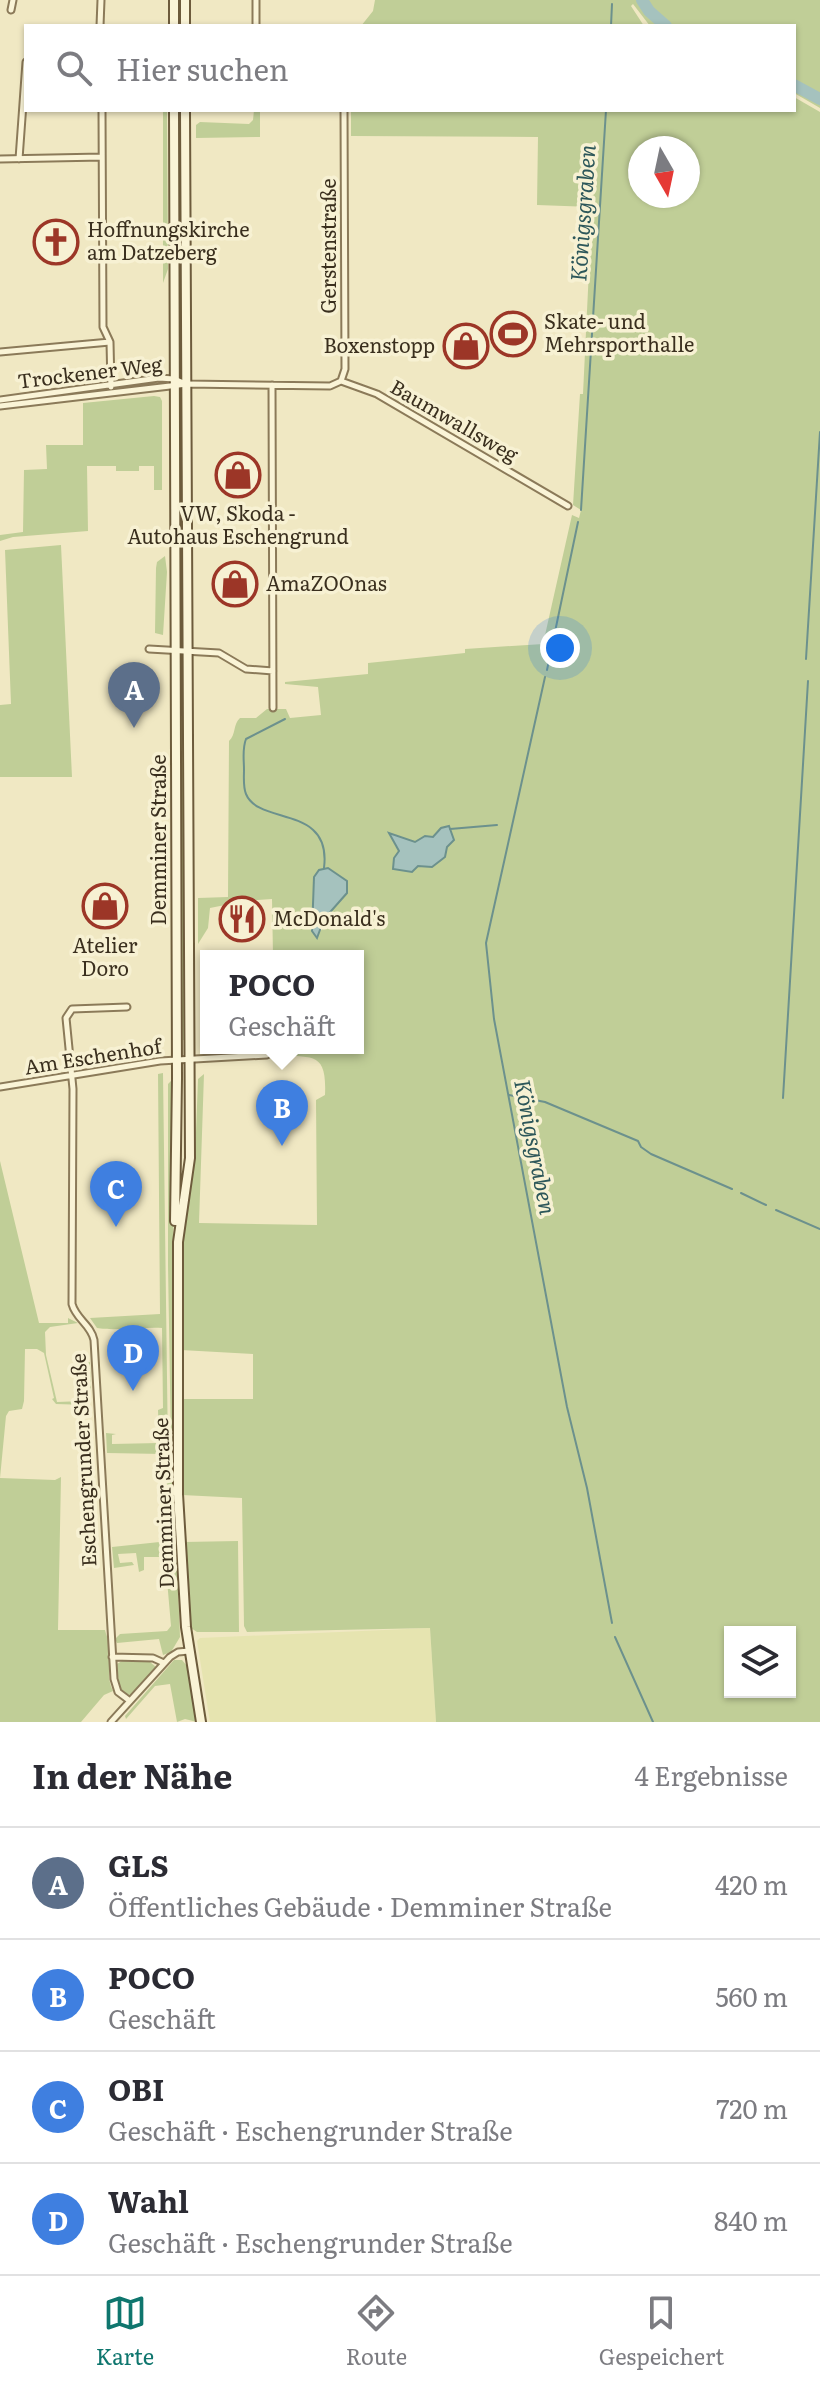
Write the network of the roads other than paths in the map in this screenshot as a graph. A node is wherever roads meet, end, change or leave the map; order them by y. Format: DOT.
graph roads {
  1 [pos="13,0"];
  2 [pos="101,0"];
  3 [pos="174,0"];
  4 [pos="185,0"];
  5 [pos="256,0"];
  6 [pos="11,10"];
  7 [pos="100,24"];
  8 [pos="174,24"];
  9 [pos="185,24"];
  10 [pos="256,24"];
  11 [pos="24,90"];
  12 [pos="102,112"];
  13 [pos="174,112"];
  14 [pos="185,112"];
  15 [pos="344,112"];
  16 [pos="102,157"];
  17 [pos="0,159"];
  18 [pos="19,159"];
  19 [pos="110,342"];
  20 [pos="0,352"];
  21 [pos="341,381"];
  22 [pos="174,382"];
  23 [pos="187,384"];
  24 [pos="272,385"];
  25 [pos="111,387"];
  26 [pos="0,400"];
  27 [pos="0,406"];
  28 [pos="568,506"];
  29 [pos="149,649"];
  30 [pos="174,649"];
  31 [pos="186,651"];
  32 [pos="273,671"];
  33 [pos="273,708"];
  34 [pos="127,1007"];
  35 [pos="267,1055"];
  36 [pos="177,1060"];
  37 [pos="190,1060"];
  38 [pos="71,1077"];
  39 [pos="0,1087"];
  40 [pos="177,1281"];
  41 [pos="189,1651"];
  42 [pos="112,1657"];
  43 [pos="164,1663"];
  44 [pos="130,1701"];
  45 [pos="111,1722"];
  46 [pos="201,1722"];
  1 -- 6 [label="street"];
  2 -- 7 [label="street"];
  3 -- 8 [label="main road"];
  4 -- 9 [label="main road"];
  5 -- 10 [label="street"];
  11 -- 18 [label="street"];
  12 -- 16 [label="street"];
  13 -- 22 [label="main road, Demminer Straße"];
  14 -- 23 [label="main road, Demminer Straße"];
  15 -- 21 [label="street, Gerstenstraße"];
  16 -- 18 [label="street"];
  16 -- 19 [label="street"];
  17 -- 18 [label="street"];
  19 -- 20 [label="street"];
  19 -- 25 [label="street"];
  21 -- 24 [label="street, Baumwallsweg"];
  21 -- 28 [label="street, Baumwallsweg"];
  22 -- 23 [label="street, Trockener Weg"];
  22 -- 25 [label="street, Trockener Weg"];
  22 -- 27 [label="street, Trockener Weg"];
  22 -- 30 [label="main road, Demminer Straße"];
  23 -- 24 [label="street, Baumwallsweg"];
  23 -- 31 [label="main road, Demminer Straße"];
  24 -- 32 [label="street"];
  25 -- 26 [label="street, Trockener Weg"];
  29 -- 30 [label="street"];
  30 -- 31 [label="street"];
  30 -- 36 [label="main road, Demminer Straße"];
  31 -- 32 [label="street"];
  31 -- 37 [label="main road, Demminer Straße"];
  32 -- 33 [label="street"];
  34 -- 38 [label="street, Eschengrunder Straße"];
  35 -- 37 [label="street"];
  36 -- 37 [label="street, Am Eschenhof"];
  36 -- 38 [label="street, Am Eschenhof"];
  36 -- 40 [label="main road, Demminer Straße"];
  37 -- 40 [label="main road, Demminer Straße"];
  38 -- 39 [label="street, Am Eschenhof"];
  38 -- 42 [label="street, Eschengrunder Straße"];
  40 -- 41 [label="main road, Demminer Straße"];
  41 -- 43 [label="street"];
  41 -- 46 [label="main road, Demminer Straße"];
  42 -- 43 [label="street"];
  42 -- 44 [label="street, Eschengrunder Straße"];
  43 -- 44 [label="street"];
  44 -- 45 [label="street"];
}
